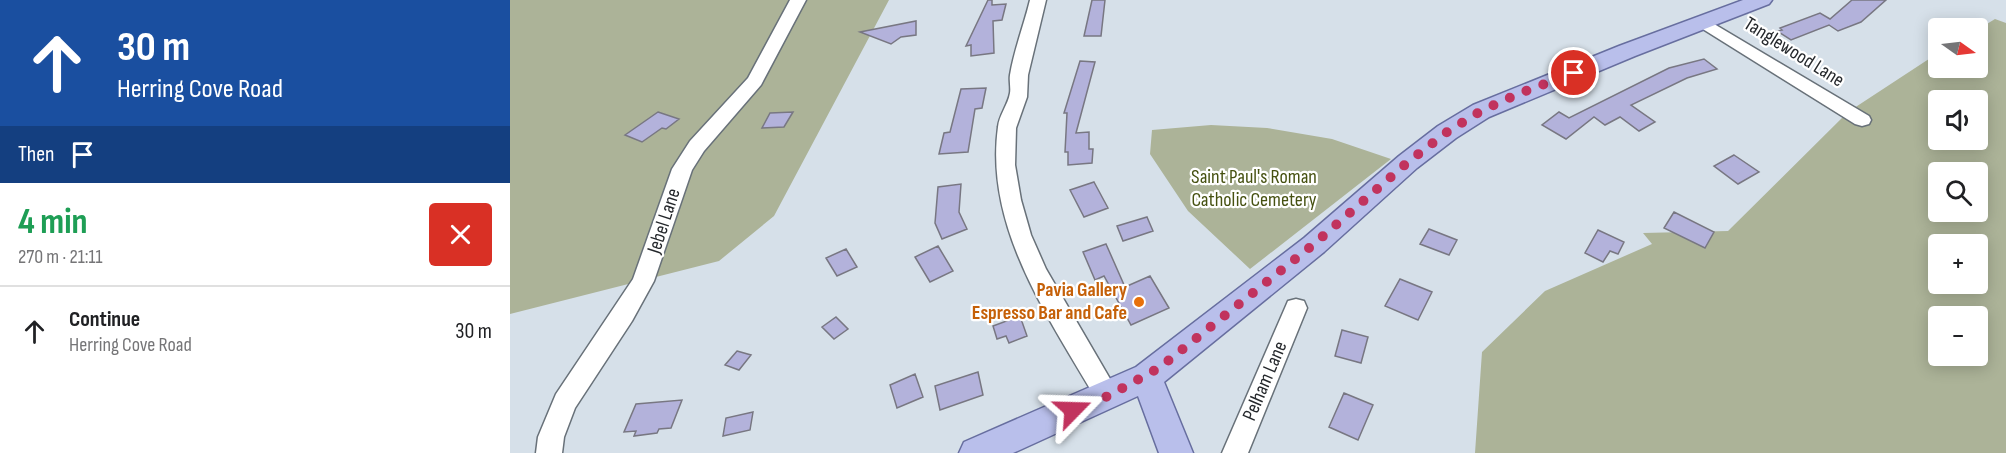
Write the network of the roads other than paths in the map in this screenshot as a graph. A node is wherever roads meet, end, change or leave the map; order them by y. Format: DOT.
graph roads {
  1 [pos="798,0"];
  2 [pos="1038,0"];
  3 [pos="1762,0"];
  4 [pos="1704,23"];
  5 [pos="1862,120"];
  6 [pos="1296,308"];
  7 [pos="1147,377"];
  8 [pos="1108,396"];
  9 [pos="549,453"];
  10 [pos="976,453"];
  11 [pos="1176,453"];
  12 [pos="1235,453"];
  1 -- 9 [label="street, Jebel Lane"];
  2 -- 8 [label="street"];
  3 -- 4 [label="main road"];
  4 -- 5 [label="street, Tanglewood Lane"];
  4 -- 7 [label="main road"];
  6 -- 12 [label="street, Pelham Lane"];
  7 -- 8 [label="main road"];
  7 -- 11 [label="main road"];
  8 -- 10 [label="main road"];
}
